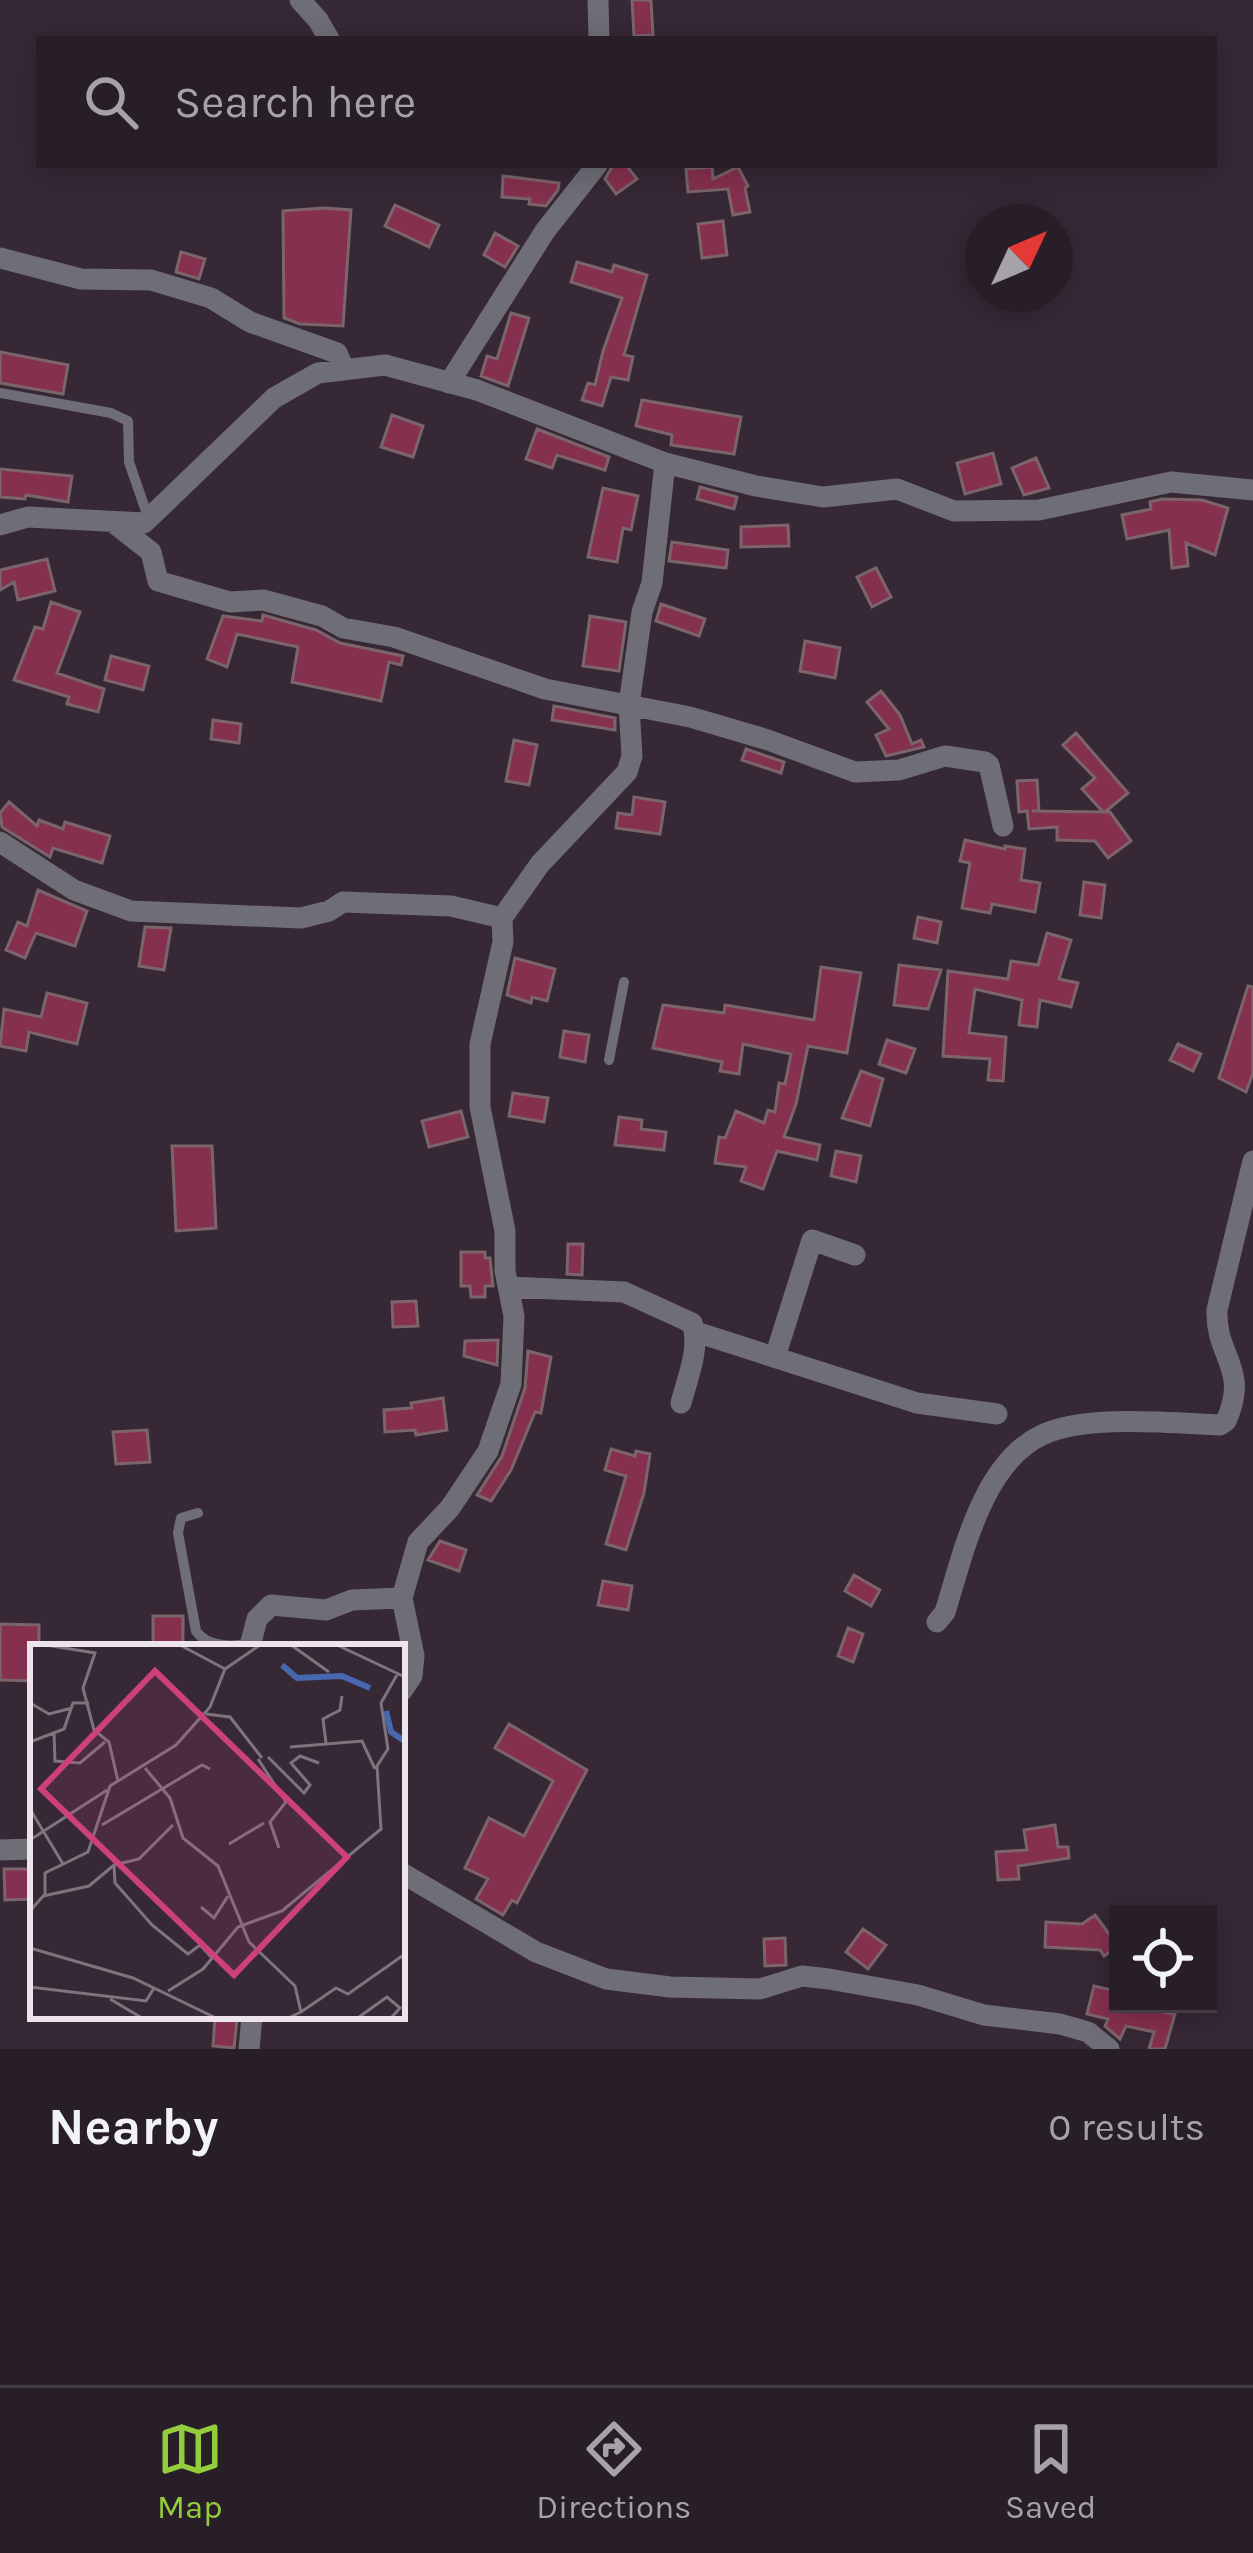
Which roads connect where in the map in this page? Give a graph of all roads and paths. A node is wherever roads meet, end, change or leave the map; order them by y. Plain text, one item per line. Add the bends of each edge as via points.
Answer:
1 (299, 0) edge
2 (598, 0) edge
3 (327, 36) edge
4 (599, 36) edge
5 (596, 168) edge
6 (0, 258) edge
7 (344, 369) junction
8 (448, 382) junction
9 (0, 393) edge
10 (665, 463) junction
11 (1253, 490) edge
12 (148, 519) junction
13 (113, 523) junction
14 (0, 525) edge
15 (629, 705) junction
16 (1003, 826) dead end
17 (0, 842) edge
18 (502, 918) junction
19 (624, 982) dead end
20 (609, 1060) dead end
21 (1253, 1161) edge
22 (855, 1256) dead end
23 (509, 1287) junction
24 (695, 1331) junction
25 (775, 1357) junction
26 (681, 1403) dead end
27 (997, 1414) dead end
28 (198, 1513) dead end
29 (402, 1598) junction
30 (938, 1622) dead end
31 (251, 1642) joint
32 (405, 1686) edge
33 (30, 1849) edge
34 (0, 1850) edge
35 (405, 1875) edge
36 (252, 2019) edge
37 (249, 2049) edge
38 (1109, 2049) edge

1 - 3 street
2 - 4 street
5 - 8 street
6 - 7 street via 81,279 151,280 211,298 250,322 337,353
7 - 8 street via 385,365
7 - 12 street via 318,373 274,398
8 - 10 street
9 - 12 lane via 128,421 130,462
10 - 11 street via 823,497 897,490 954,511 1039,510 1171,482
10 - 15 street
12 - 13 street
13 - 14 street via 28,517
13 - 15 street via 152,552 158,581 230,602 263,600 545,689
15 - 16 street via 855,772 945,756 985,762
15 - 18 street via 627,772 552,850
17 - 18 street via 74,890 131,910 301,918 344,902 451,906
18 - 23 street via 480,1044 480,1107
19 - 20 lane
21 - 30 street via 1217,1310 1216,1329 1236,1378 1226,1421 1126,1421 1032,1440 989,1490
22 - 25 street via 812,1240
23 - 24 street via 624,1292
23 - 29 street via 512,1384 488,1451 418,1542
24 - 25 street
24 - 26 street
25 - 27 street via 917,1403
28 - 31 lane via 181,1518 178,1533 196,1631 217,1644
29 - 31 street via 326,1610 271,1605 256,1619
29 - 32 street via 414,1656
33 - 34 street
35 - 38 street via 536,1952 606,1979 760,1989 802,1976 829,1978 984,2015 1060,2024
36 - 37 street

